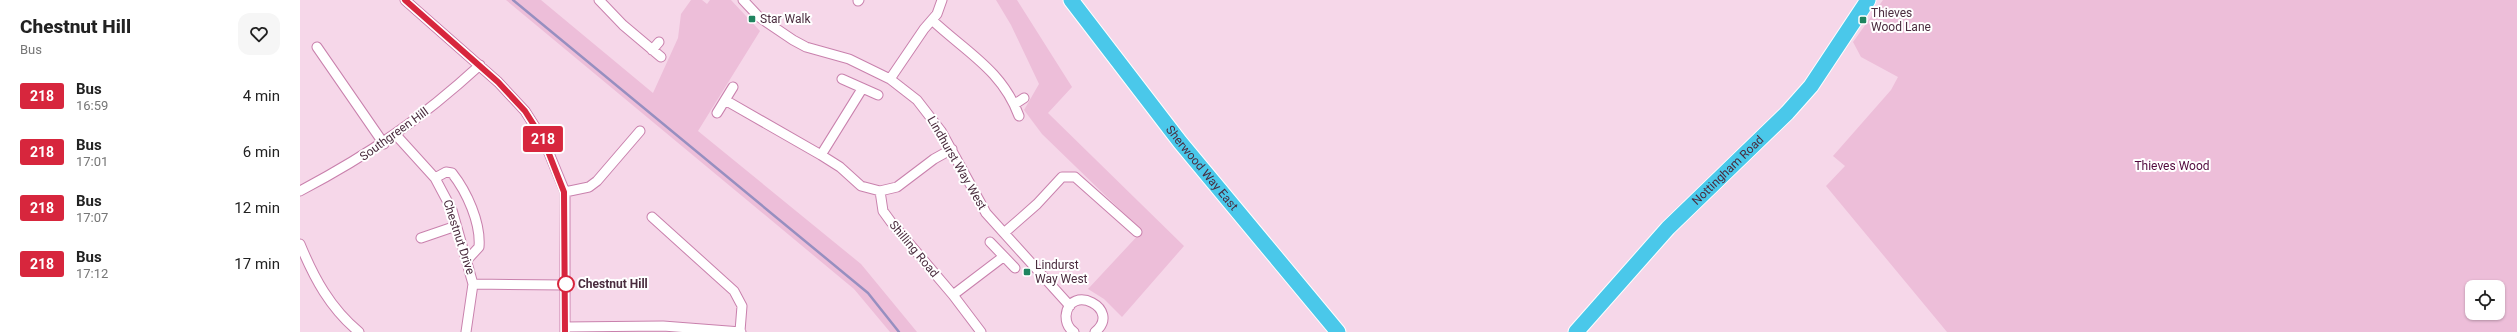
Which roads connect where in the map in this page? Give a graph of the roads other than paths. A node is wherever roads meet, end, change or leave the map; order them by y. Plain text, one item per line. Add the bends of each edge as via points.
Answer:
1 (405, 0) edge
2 (599, 0) edge
3 (744, 0) edge
4 (942, 0) edge
5 (1070, 0) edge
6 (1868, 0) edge
7 (932, 20) junction
8 (659, 42) dead end
9 (317, 47) dead end
10 (652, 50) junction
11 (660, 57) dead end
12 (480, 66) junction
13 (842, 79) dead end
14 (890, 79) junction
15 (733, 86) dead end
16 (862, 89) junction
17 (878, 95) dead end
18 (1024, 98) dead end
19 (725, 100) junction
20 (1014, 104) junction
21 (717, 113) dead end
22 (1019, 116) dead end
23 (640, 131) dead end
24 (396, 135) junction
25 (384, 144) junction
26 (952, 150) junction
27 (821, 155) junction
28 (435, 178) junction
29 (300, 191) edge
30 (880, 191) junction
31 (564, 192) junction
32 (652, 217) dead end
33 (456, 226) junction
34 (1138, 232) dead end
35 (1004, 234) junction
36 (421, 238) dead end
37 (990, 242) dead end
38 (300, 244) edge
39 (1004, 257) junction
40 (467, 260) junction
41 (1015, 268) dead end
42 (473, 284) junction
43 (566, 285) junction
44 (953, 295) junction
45 (1070, 306) junction
46 (663, 329) edge
47 (565, 330) edge
48 (359, 332) edge
49 (466, 332) edge
50 (740, 332) edge
51 (981, 332) edge
52 (1074, 332) edge
53 (1095, 332) edge
54 (1338, 332) edge
55 (1576, 332) edge

1 - 12 street
2 - 10 street
3 - 14 street, Lindhurst Way West via 759,16 793,40 806,47 849,59
4 - 7 street
5 - 54 highway, Sherwood Way East via 1180,142
6 - 55 highway, Nottingham Road via 1811,86 1787,113 1668,228
7 - 14 street
7 - 20 street via 981,60
8 - 10 street
9 - 25 street
10 - 11 street
12 - 24 street, Southgreen Hill
12 - 31 street via 521,106 535,125
13 - 16 street
14 - 26 street, Lindhurst Way West via 917,100 930,115
15 - 19 street
16 - 17 street
16 - 27 street
18 - 20 street
19 - 21 street
19 - 27 street
20 - 22 street
23 - 31 street via 589,188
24 - 25 street, Southgreen Hill
24 - 28 street, Chestnut Drive
25 - 29 street, Southgreen Hill
26 - 30 street via 921,168 897,187
26 - 35 street, Lindhurst Way West via 978,202
27 - 30 street via 861,186
28 - 33 street, Chestnut Drive via 444,191
28 - 40 street via 446,172 452,173 472,210 479,240 478,247
30 - 44 street, Shilling Road via 883,211
31 - 43 street
32 - 50 street via 657,227 738,296 742,306
33 - 36 street
33 - 40 street, Chestnut Drive
34 - 35 street via 1075,177 1062,177
35 - 45 street, Lindhurst Way West
37 - 39 street
38 - 48 street via 317,283 337,310
39 - 41 street
39 - 44 street
40 - 42 street, Chestnut Drive
42 - 43 street
42 - 49 street, Chestnut Drive
43 - 47 street
44 - 51 street, Shilling Road
45 - 52 street via 1066,318 1068,326
45 - 53 street via 1084,299 1097,304 1102,317
46 - 47 street
46 - 50 street

